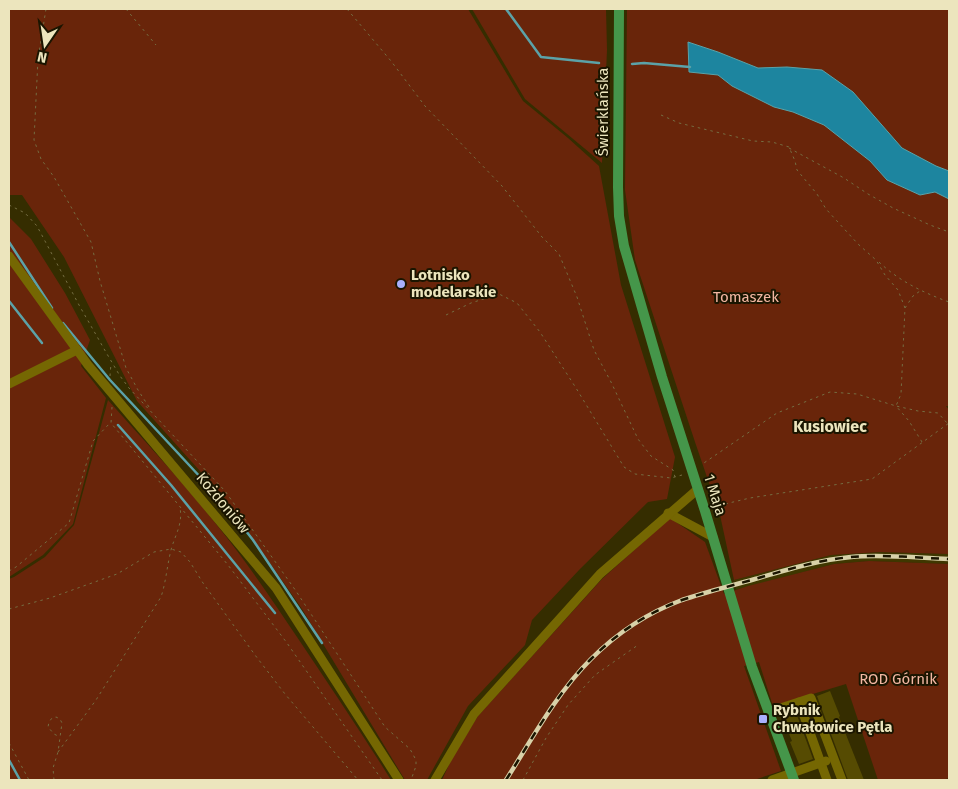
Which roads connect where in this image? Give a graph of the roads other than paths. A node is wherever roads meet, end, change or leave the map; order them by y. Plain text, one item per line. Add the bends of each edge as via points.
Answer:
1 (619, 9) edge
2 (619, 216) joint
3 (9, 256) edge
4 (77, 350) junction
5 (9, 384) edge
6 (698, 489) junction
7 (668, 513) junction
8 (712, 537) junction
9 (799, 702) junction
10 (768, 712) junction
11 (834, 758) junction
12 (821, 763) junction
13 (793, 777) edge
14 (399, 780) edge
15 (435, 780) edge
16 (772, 780) edge
17 (828, 780) edge
18 (842, 780) edge

1 - 2 main road, Świerklańska
2 - 6 main road, 1 Maja via 624,246
3 - 4 street, Kożdoniów
4 - 5 street
4 - 14 street, Kożdoniów via 276,588
6 - 7 street
6 - 8 main road, 1 Maja
7 - 8 street
7 - 15 street via 600,574 474,714
8 - 10 main road, 1 Maja
9 - 10 street
9 - 11 street via 811,698
9 - 12 street
10 - 13 main road, 1 Maja
11 - 12 street
11 - 18 street
12 - 13 street
12 - 17 street
13 - 16 street

